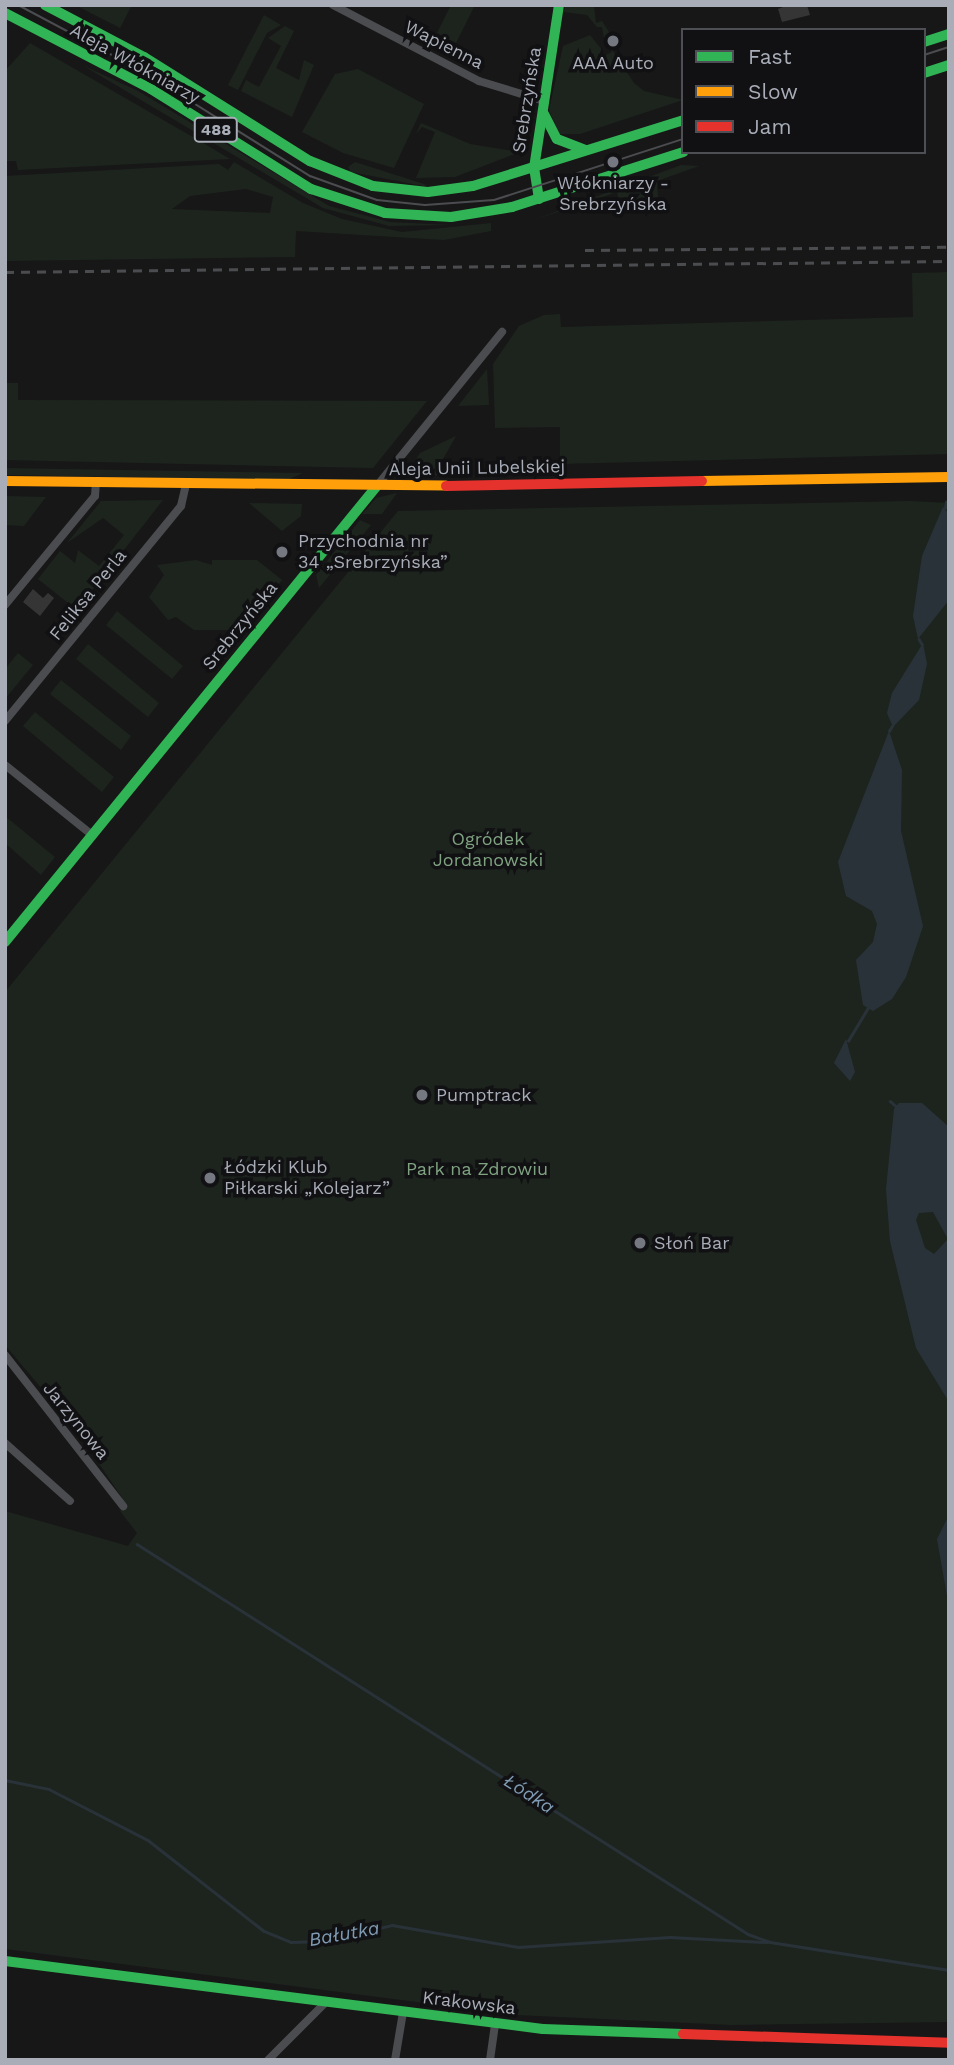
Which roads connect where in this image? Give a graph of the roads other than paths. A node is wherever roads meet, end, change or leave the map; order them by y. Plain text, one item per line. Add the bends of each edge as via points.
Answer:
1 (46, 5) edge
2 (333, 5) edge
3 (559, 5) edge
4 (5, 13) edge
5 (949, 34) edge
6 (926, 41) edge
7 (949, 65) edge
8 (926, 72) edge
9 (544, 106) junction
10 (681, 121) edge
11 (586, 150) junction
12 (681, 153) edge
13 (534, 168) junction
14 (539, 199) junction
15 (502, 332) dead end
16 (949, 477) edge
17 (5, 481) edge
18 (96, 482) junction
19 (186, 484) junction
20 (376, 487) junction
21 (5, 605) edge
22 (5, 721) edge
23 (5, 765) edge
24 (92, 835) junction
25 (8, 934) edge
26 (5, 1355) edge
27 (5, 1443) edge
28 (70, 1501) dead end
29 (122, 1506) dead end
30 (5, 1961) edge
31 (326, 2002) junction
32 (403, 2012) junction
33 (495, 2024) junction
34 (949, 2037) edge
35 (932, 2040) junction
36 (949, 2043) edge
37 (268, 2060) edge
38 (395, 2060) edge
39 (489, 2060) edge

1 - 13 main road, Aleja Włókniarzy / 488 via 144,57 317,165 359,183 439,191
2 - 9 street, Wapienna via 479,81
3 - 9 main road, Srebrzyńska
4 - 14 main road, Aleja Włókniarzy / 488 via 151,89 297,182 345,203 437,217
5 - 6 main road
7 - 8 main road
9 - 11 main road via 557,139
9 - 13 main road, Srebrzyńska
10 - 11 main road, Aleja Włókniarzy / 488
11 - 13 main road, Aleja Włókniarzy / 488
12 - 14 main road, Aleja Włókniarzy / 488
13 - 14 main road, Srebrzyńska
15 - 20 street, Srebrzyńska
16 - 20 main road, Aleja Unii Lubelskiej
17 - 18 main road, Aleja Unii Lubelskiej
18 - 19 main road, Aleja Unii Lubelskiej
18 - 21 street via 94,496
19 - 20 main road, Aleja Unii Lubelskiej
19 - 22 street, Feliksa Perla via 181,506
20 - 24 main road, Srebrzyńska
23 - 24 street
24 - 25 main road, Srebrzyńska
26 - 29 street, Jarzynowa
27 - 28 street
30 - 31 main road, Krakowska
31 - 32 main road, Krakowska
31 - 37 street
32 - 33 main road, Krakowska
32 - 38 street
33 - 35 main road, Krakowska
33 - 39 street
34 - 35 main road, Krakowska
35 - 36 main road, Krakowska

